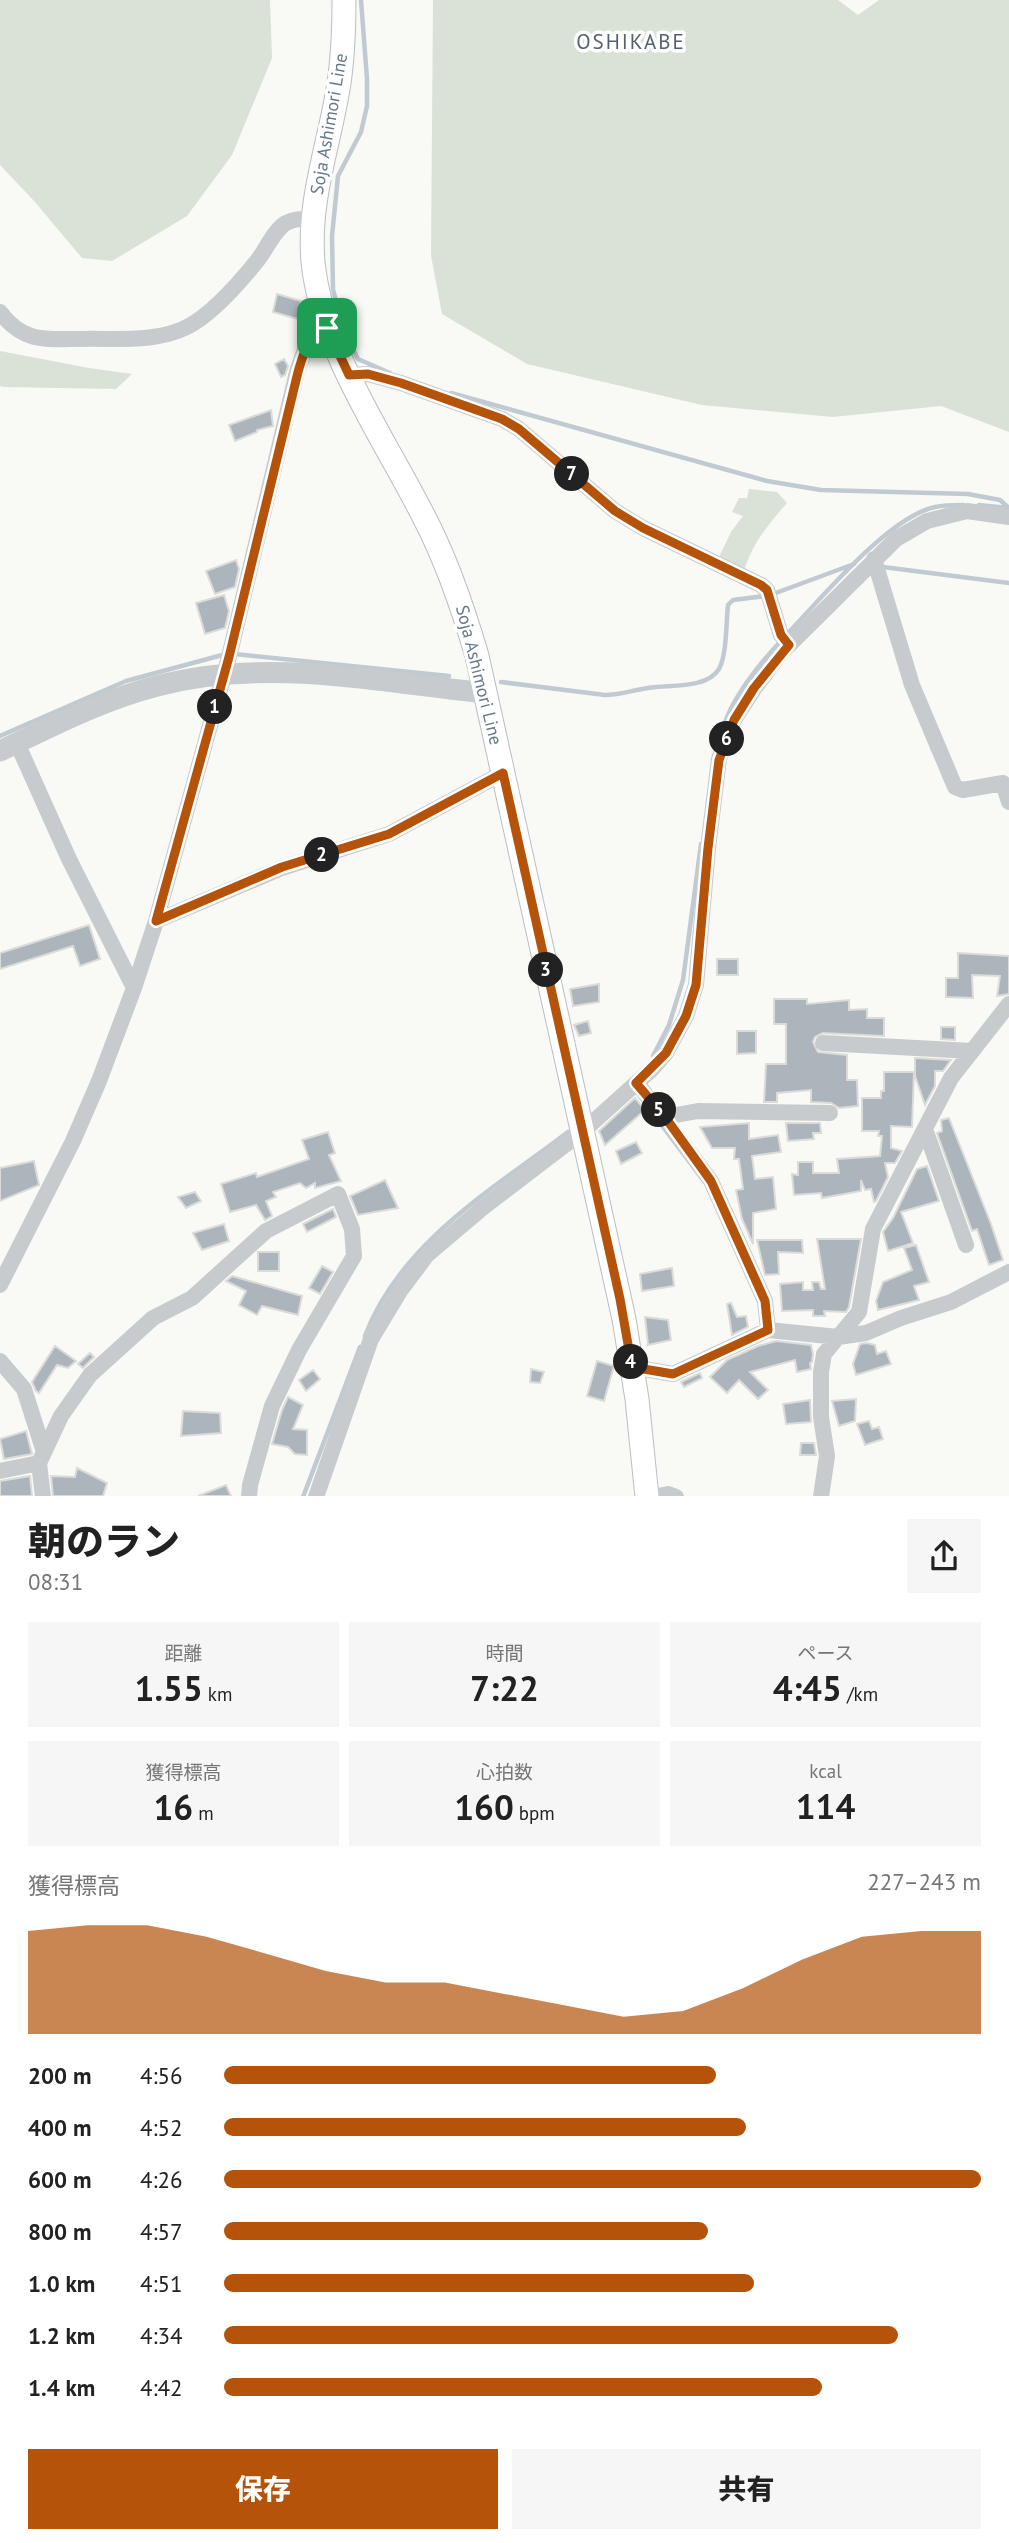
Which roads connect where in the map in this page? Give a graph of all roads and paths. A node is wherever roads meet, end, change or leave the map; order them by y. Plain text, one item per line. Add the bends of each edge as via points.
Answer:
1 (344, 0) edge
2 (313, 219) junction
3 (0, 312) edge
4 (327, 328) junction
5 (349, 375) junction
6 (1009, 517) edge
7 (874, 559) junction
8 (785, 641) junction
9 (228, 660) junction
10 (486, 693) junction
11 (9, 747) edge
12 (503, 773) junction
13 (1009, 802) edge
14 (156, 921) junction
15 (134, 989) junction
16 (1009, 1004) edge
17 (823, 1042) dead end
18 (972, 1051) junction
19 (636, 1083) junction
20 (830, 1114) dead end
21 (665, 1117) junction
22 (925, 1129) junction
23 (582, 1132) junction
24 (966, 1245) dead end
25 (1009, 1272) edge
26 (0, 1285) edge
27 (768, 1330) junction
28 (838, 1337) junction
29 (0, 1361) edge
30 (632, 1367) junction
31 (41, 1457) junction
32 (0, 1471) edge
33 (43, 1496) edge
34 (250, 1496) edge
35 (316, 1496) edge
36 (647, 1496) edge
37 (653, 1496) edge
38 (676, 1496) edge
39 (821, 1496) edge

1 - 2 main road, Soja Ashimori Line via 343,56
2 - 3 street via 284,224 213,308 189,327 171,334 49,339 22,334
2 - 4 main road, Soja Ashimori Line via 318,297
4 - 5 main road, Soja Ashimori Line
4 - 9 street via 311,337 305,347
5 - 8 street via 368,374 401,383 519,429 615,511 769,594
5 - 10 main road, Soja Ashimori Line via 446,565
6 - 7 street via 967,511 927,521
7 - 8 street
7 - 13 street via 912,685 955,788 1003,783
8 - 19 street via 734,720 719,760 696,985 686,1016 666,1053
9 - 10 street via 293,673
9 - 11 street via 195,677 130,693
9 - 14 street
10 - 12 main road, Soja Ashimori Line
11 - 15 street
12 - 14 street via 389,834 282,867
12 - 23 main road, Soja Ashimori Line
14 - 15 street
15 - 26 street via 73,1141
16 - 18 street
17 - 18 street
18 - 22 street via 951,1078
19 - 21 street
19 - 23 street
20 - 21 street via 698,1111
21 - 27 street via 711,1181 765,1301
22 - 24 street
22 - 28 street via 873,1229 859,1312
23 - 30 main road, Soja Ashimori Line
23 - 35 street via 427,1255 370,1339
25 - 28 street via 951,1302 866,1333
27 - 28 street
27 - 30 street via 673,1374
28 - 39 street via 824,1354 821,1372 827,1456
29 - 31 street via 24,1389
30 - 36 main road, Soja Ashimori Line
31 - 32 street
31 - 33 street
31 - 34 street via 61,1416 90,1374 153,1318 192,1298 266,1231 338,1194 352,1229 354,1256 272,1406
37 - 38 street

